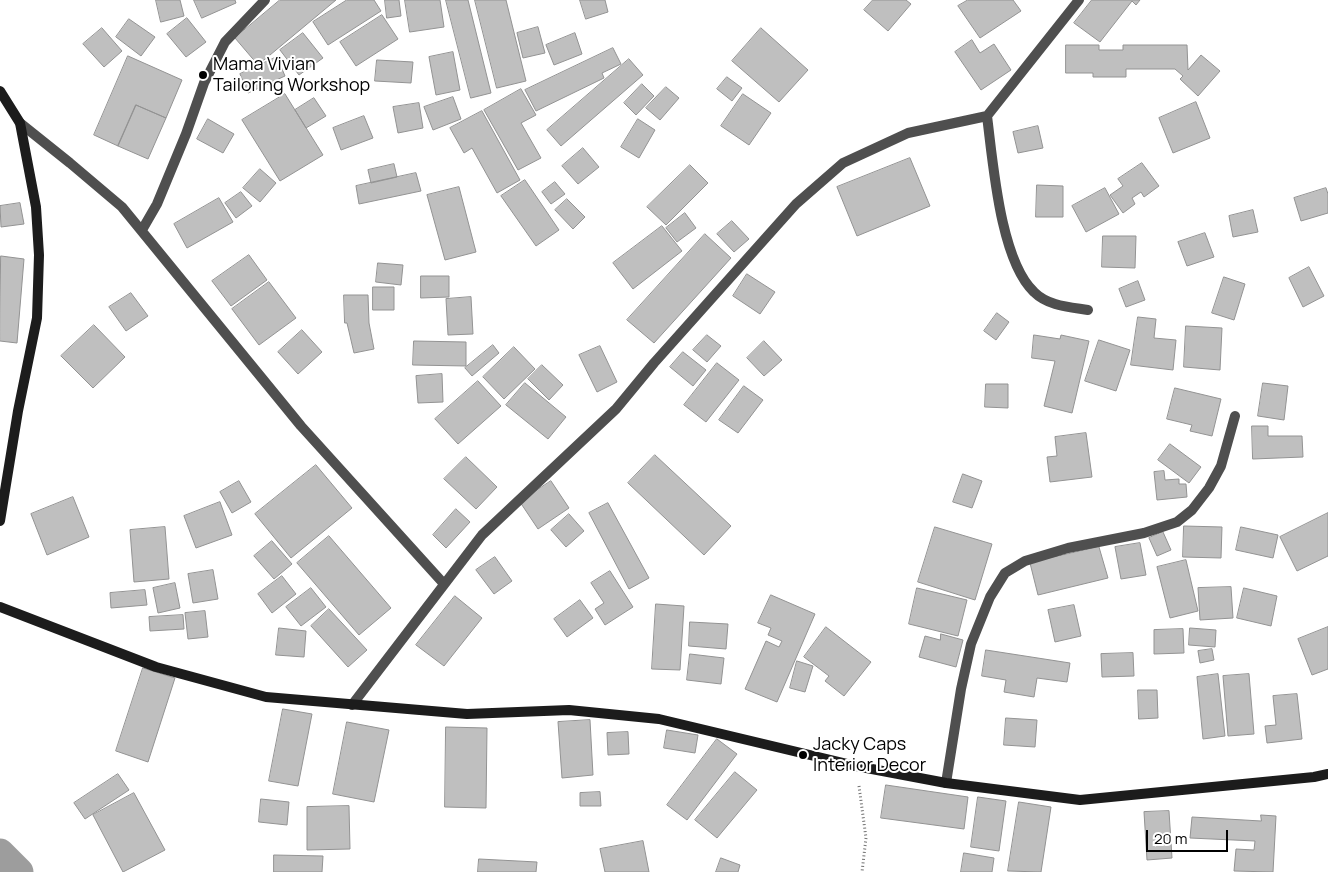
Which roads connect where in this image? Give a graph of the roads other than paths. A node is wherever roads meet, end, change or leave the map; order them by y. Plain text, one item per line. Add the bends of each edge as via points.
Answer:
1 (265, 0) edge
2 (1079, 0) edge
3 (0, 91) edge
4 (987, 116) junction
5 (20, 123) junction
6 (142, 230) junction
7 (1088, 310) dead end
8 (1235, 416) dead end
9 (0, 521) edge
10 (444, 584) junction
11 (0, 607) edge
12 (352, 705) junction
13 (1328, 774) edge
14 (946, 783) junction

1 - 6 street via 225,42 204,83 157,204
2 - 4 street
3 - 5 street
4 - 7 street via 998,198 1008,243 1023,279 1034,293 1051,304
4 - 10 street via 908,133 843,162 796,204 616,409 482,535
5 - 6 street via 122,207
5 - 9 street via 36,207 40,255 37,318
6 - 10 street via 301,426
8 - 14 street via 1221,466 1192,510 1177,522 1025,561 1005,574 990,597 971,644
10 - 12 street
11 - 12 street via 156,667 266,697
12 - 14 street via 467,714 569,710 659,719 856,766
13 - 14 street via 1080,800

